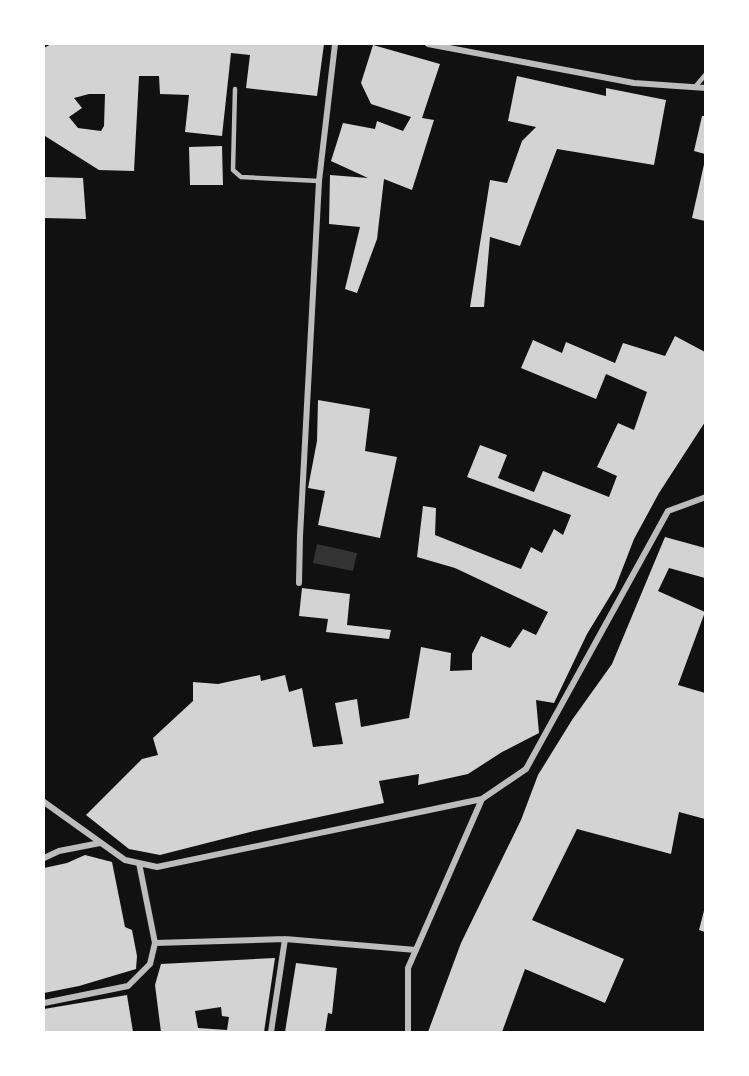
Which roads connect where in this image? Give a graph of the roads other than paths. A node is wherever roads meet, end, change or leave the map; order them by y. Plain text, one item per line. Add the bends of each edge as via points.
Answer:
1 (334, 44) edge
2 (428, 44) edge
3 (705, 74) edge
4 (694, 87) junction
5 (705, 88) edge
6 (235, 89) dead end
7 (319, 181) junction
8 (705, 497) edge
9 (299, 583) dead end
10 (482, 799) junction
11 (44, 802) edge
12 (100, 843) junction
13 (44, 858) edge
14 (139, 863) junction
15 (285, 939) junction
16 (155, 943) junction
17 (416, 950) junction
18 (44, 1003) edge
19 (271, 1032) edge
20 (408, 1032) edge

1 - 7 street
2 - 4 street via 634,83
3 - 4 lane
4 - 5 street
6 - 7 lane via 233,170 241,177
7 - 9 street
8 - 10 street via 668,511 526,769
10 - 14 street via 158,867
10 - 17 street
11 - 12 street
12 - 13 street
12 - 14 street via 125,860
14 - 16 street
15 - 16 street
15 - 17 street
15 - 19 street
16 - 18 street via 150,964 128,986
17 - 20 street via 408,968

